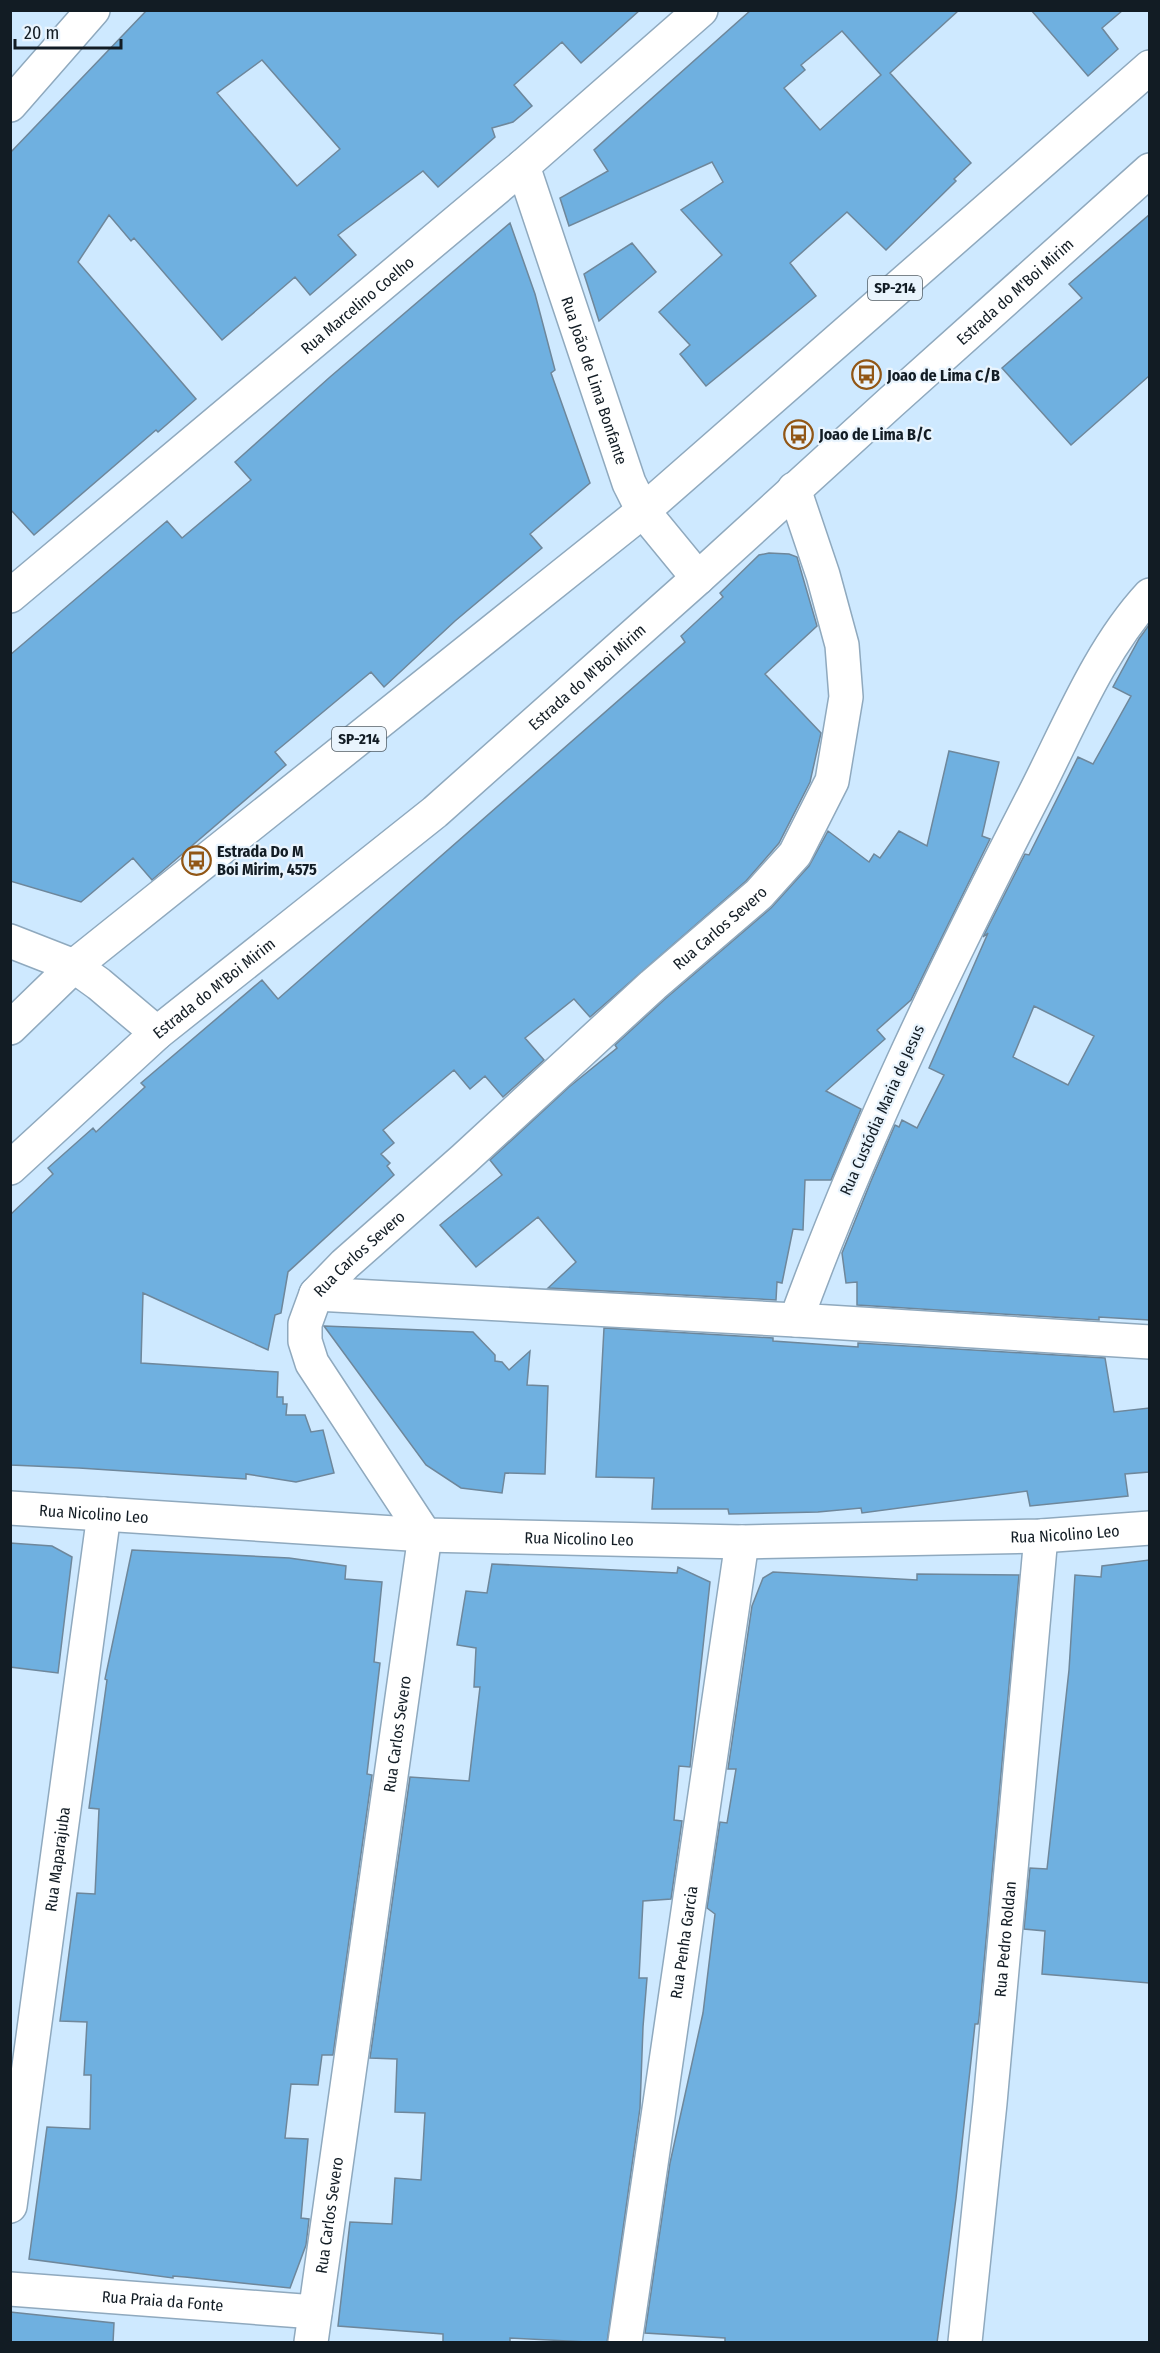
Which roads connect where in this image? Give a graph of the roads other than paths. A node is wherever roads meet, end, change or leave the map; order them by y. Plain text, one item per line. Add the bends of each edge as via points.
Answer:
1 (93, 10) edge
2 (701, 10) edge
3 (1149, 67) edge
4 (10, 105) edge
5 (523, 166) junction
6 (1149, 170) edge
7 (794, 489) junction
8 (643, 511) junction
9 (698, 578) junction
10 (1149, 595) edge
11 (10, 596) edge
12 (10, 941) edge
13 (74, 966) junction
14 (10, 1028) edge
15 (157, 1033) junction
16 (10, 1168) edge
17 (316, 1294) junction
18 (796, 1320) junction
19 (1149, 1342) edge
20 (10, 1508) edge
21 (104, 1514) junction
22 (1149, 1528) edge
23 (425, 1535) junction
24 (1041, 1536) junction
25 (742, 1542) junction
26 (10, 2206) edge
27 (10, 2289) edge
28 (313, 2327) edge
29 (625, 2343) edge
30 (964, 2343) edge

1 - 4 street
2 - 5 street, Rua Marcelino Coelho
3 - 8 street, SP-214
5 - 8 street, Rua João de Lima Bonfante via 629,483
5 - 11 street, Rua Marcelino Coelho
6 - 7 street, Estrada do M'Boi Mirim
7 - 9 street, Estrada do M'Boi Mirim
7 - 17 street, Rua Carlos Severo via 842,645 846,697 832,781 795,854 759,894 653,985
8 - 9 street, Rua João de Lima Bonfante
8 - 13 street, SP-214
9 - 15 street, Estrada do M'Boi Mirim via 435,812
10 - 18 street, Rua Custódia Maria de Jesus via 1106,655 935,992 825,1238
12 - 13 street
13 - 14 street, SP-214
13 - 15 street
15 - 16 street, Estrada do M'Boi Mirim
17 - 18 street
17 - 23 street, Rua Carlos Severo via 305,1324 305,1341 312,1363
18 - 19 street
20 - 21 street, Rua Nicolino Leo
21 - 23 street, Rua Nicolino Leo
21 - 26 street, Rua Maparajuba
22 - 24 street, Rua Nicolino Leo
23 - 25 street, Rua Nicolino Leo
23 - 28 street, Rua Carlos Severo
24 - 25 street, Rua Nicolino Leo
24 - 30 street, Rua Pedro Roldan via 990,2103
25 - 29 street, Rua Penha Garcia
27 - 28 street, Rua Praia da Fonte

